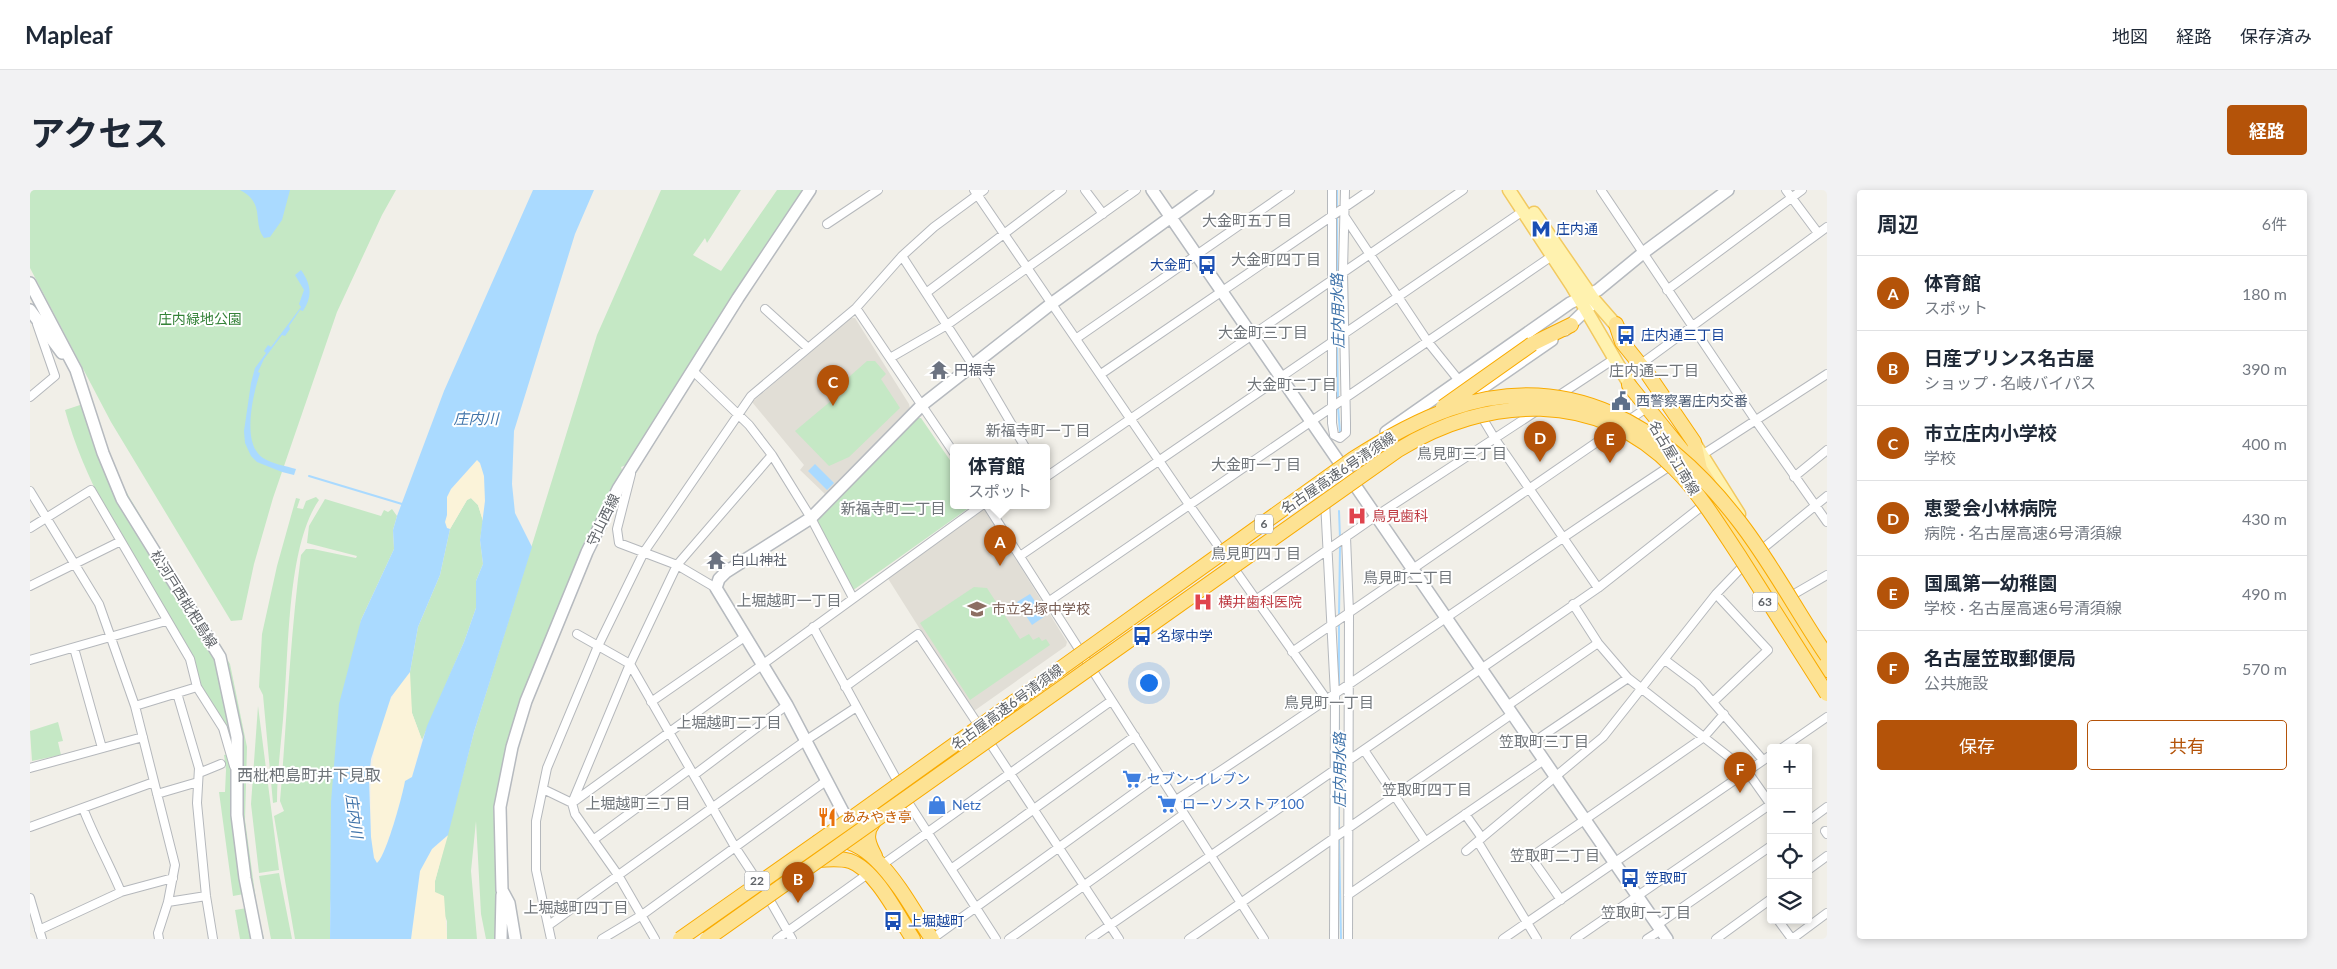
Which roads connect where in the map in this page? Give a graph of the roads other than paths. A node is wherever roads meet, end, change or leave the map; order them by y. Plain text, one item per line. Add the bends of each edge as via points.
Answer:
1 (810, 190) edge
2 (984, 190) edge
3 (1062, 190) edge
4 (1085, 190) edge
5 (1136, 190) edge
6 (1152, 190) edge
7 (1208, 190) edge
8 (1290, 190) edge
9 (1326, 190) edge
10 (1345, 190) edge
11 (1370, 190) edge
12 (1463, 190) edge
13 (1509, 190) edge
14 (1519, 190) edge
15 (1600, 190) edge
16 (1728, 190) edge
17 (1786, 190) edge
18 (1802, 190) edge
19 (876, 191) edge
20 (976, 193) edge
21 (1332, 194) edge
22 (1792, 198) junction
23 (1344, 211) junction
24 (1523, 212) junction
25 (1103, 214) junction
26 (1333, 216) junction
27 (1170, 217) junction
28 (827, 224) dead end
29 (1827, 227) edge
30 (1818, 233) junction
31 (1005, 235) junction
32 (1643, 253) junction
33 (1368, 254) junction
34 (1196, 255) junction
35 (902, 256) junction
36 (1552, 256) junction
37 (1027, 268) junction
38 (1343, 271) junction
39 (1331, 280) junction
40 (30, 283) edge
41 (1667, 290) junction
42 (926, 293) junction
43 (1222, 293) junction
44 (1397, 298) junction
45 (1590, 299) junction
46 (1051, 304) junction
47 (856, 308) junction
48 (765, 309) dead end
49 (31, 312) edge
50 (1616, 324) junction
51 (947, 325) junction
52 (1570, 325) junction
53 (1692, 327) junction
54 (1344, 335) junction
55 (1252, 336) junction
56 (1077, 338) junction
57 (1603, 340) junction
58 (1428, 342) junction
59 (1333, 344) junction
60 (808, 348) junction
61 (68, 355) junction
62 (890, 358) junction
63 (1614, 359) junction
64 (973, 364) junction
65 (1641, 364) junction
66 (692, 370) junction
67 (1101, 374) junction
68 (1827, 374) edge
69 (1281, 379) junction
70 (1459, 381) junction
71 (1629, 385) junction
72 (30, 397) edge
73 (1470, 397) junction
74 (1345, 400) junction
75 (922, 405) junction
76 (1332, 408) junction
77 (1645, 409) junction
78 (739, 414) junction
79 (1131, 418) junction
80 (1756, 421) junction
81 (1311, 422) junction
82 (1495, 439) junction
83 (1023, 444) edge
84 (950, 447) edge
85 (1827, 450) edge
86 (772, 455) junction
87 (1702, 455) junction
88 (1678, 460) junction
89 (634, 462) junction
90 (1160, 462) junction
91 (1340, 464) junction
92 (1050, 475) edge
93 (1794, 477) junction
94 (1352, 481) junction
95 (1530, 489) junction
96 (30, 491) edge
97 (1827, 496) edge
98 (1326, 500) junction
99 (1815, 505) junction
100 (1190, 506) junction
101 (1702, 506) junction
102 (976, 509) edge
103 (990, 509) edge
104 (1000, 509) edge
105 (993, 513) junction
106 (1726, 515) junction
107 (1376, 516) junction
108 (47, 517) junction
109 (810, 518) junction
110 (1259, 521) joint
111 (1827, 522) edge
112 (30, 528) edge
113 (1346, 537) junction
114 (1562, 537) junction
115 (119, 542) junction
116 (1223, 550) junction
117 (1329, 550) junction
118 (1761, 550) junction
119 (644, 552) junction
120 (1020, 556) junction
121 (75, 564) junction
122 (677, 565) junction
123 (1234, 565) junction
124 (1742, 567) junction
125 (1412, 569) junction
126 (1827, 575) edge
127 (30, 586) edge
128 (716, 588) junction
129 (1598, 588) junction
130 (1716, 594) junction
131 (1789, 597) junction
132 (853, 598) junction
133 (1257, 599) junction
134 (1048, 602) junction
135 (1573, 604) junction
136 (1349, 613) junction
137 (1446, 618) junction
138 (166, 622) junction
139 (1330, 625) junction
140 (813, 627) junction
141 (577, 634) dead end
142 (1813, 635) junction
143 (746, 636) junction
144 (111, 638) junction
145 (1598, 643) junction
146 (598, 646) junction
147 (74, 648) junction
148 (1079, 650) junction
149 (1292, 652) junction
150 (1827, 657) edge
151 (30, 660) edge
152 (1664, 660) junction
153 (763, 663) junction
154 (630, 664) junction
155 (1481, 668) junction
156 (1827, 670) edge
157 (1086, 671) junction
158 (1628, 678) junction
159 (1827, 680) edge
160 (1350, 685) junction
161 (197, 687) junction
162 (844, 687) junction
163 (1643, 688) junction
164 (177, 693) junction
165 (1827, 694) edge
166 (1335, 695) junction
167 (1827, 699) edge
168 (1327, 700) junction
169 (1111, 701) junction
170 (651, 702) junction
171 (1713, 702) junction
172 (787, 705) junction
173 (135, 706) junction
174 (856, 708) junction
175 (1509, 710) junction
176 (1724, 714) junction
177 (1827, 717) edge
178 (979, 726) junction
179 (669, 733) junction
180 (1135, 736) junction
181 (1704, 737) junction
182 (143, 738) junction
183 (805, 740) junction
184 (988, 740) junction
185 (1532, 743) junction
186 (1788, 744) edge
187 (102, 748) junction
188 (1364, 750) junction
189 (1767, 757) edge
190 (1544, 760) junction
191 (1762, 760) junction
192 (1348, 761) junction
193 (221, 764) dead end
194 (31, 766) edge
195 (1335, 769) junction
196 (1747, 771) junction
197 (237, 772) junction
198 (692, 772) junction
199 (1011, 772) junction
200 (199, 773) junction
201 (1159, 775) junction
202 (1556, 777) junction
203 (826, 781) junction
204 (154, 782) junction
205 (198, 782) junction
206 (899, 784) junction
207 (543, 789) junction
208 (158, 794) junction
209 (1394, 796) junction
210 (906, 799) junction
211 (1176, 800) junction
212 (1767, 800) edge
213 (572, 804) junction
214 (1767, 806) edge
215 (1827, 807) edge
216 (83, 808) junction
217 (713, 809) junction
218 (1035, 810) junction
219 (1184, 814) junction
220 (1465, 814) junction
221 (1812, 818) edge
222 (1585, 820) junction
223 (873, 823) joint
224 (30, 827) edge
225 (1348, 828) junction
226 (927, 831) junction
227 (855, 833) junction
228 (1334, 838) junction
229 (593, 840) junction
230 (1480, 840) junction
231 (1425, 841) junction
232 (735, 846) junction
233 (1060, 848) junction
234 (1767, 849) edge
235 (804, 850) junction
236 (1466, 851) dead end
237 (1210, 854) junction
238 (1827, 856) edge
239 (818, 860) junction
240 (879, 862) junction
241 (1615, 863) junction
242 (1812, 867) edge
243 (951, 869) junction
244 (869, 873) junction
245 (618, 875) junction
246 (173, 878) junction
247 (758, 880) junction
248 (1084, 886) junction
249 (502, 890) junction
250 (121, 892) junction
251 (1348, 895) junction
252 (206, 896) junction
253 (768, 896) junction
254 (1638, 896) junction
255 (30, 898) edge
256 (1561, 900) junction
257 (168, 902) junction
258 (1241, 902) junction
259 (1767, 902) edge
260 (976, 907) junction
261 (895, 911) junction
262 (1827, 912) edge
263 (642, 915) junction
264 (1527, 923) junction
265 (1781, 924) edge
266 (1811, 924) edge
267 (1812, 924) edge
268 (549, 925) junction
269 (1110, 925) junction
270 (39, 930) junction
271 (788, 931) junction
272 (1662, 931) edge
273 (42, 939) edge
274 (159, 939) edge
275 (212, 939) edge
276 (257, 939) edge
277 (501, 939) edge
278 (515, 939) edge
279 (551, 939) edge
280 (602, 939) edge
281 (655, 939) edge
282 (675, 939) edge
283 (680, 939) edge
284 (708, 939) edge
285 (777, 939) edge
286 (792, 939) edge
287 (913, 939) edge
288 (932, 939) edge
289 (996, 939) edge
290 (1009, 939) edge
291 (1090, 939) edge
292 (1119, 939) edge
293 (1189, 939) edge
294 (1264, 939) edge
295 (1334, 939) edge
296 (1348, 939) edge
297 (1503, 939) edge
298 (1537, 939) edge
299 (1575, 939) edge
300 (1647, 939) edge
301 (1716, 939) edge

1 - 66 street, 守山西線
2 - 20 street
3 - 31 street
4 - 25 street
5 - 25 street
6 - 27 street
7 - 27 street
8 - 34 street
9 - 21 street
10 - 23 street
11 - 23 street
12 - 33 street
13 - 24 main road, 名古屋江南線 / 63
14 - 45 main road, 名古屋江南線 / 63
15 - 32 street
16 - 32 street
17 - 22 street
18 - 22 street
19 - 28 street
20 - 31 street
20 - 35 street
21 - 26 street
22 - 30 street
22 - 41 street
23 - 26 street
23 - 33 street
23 - 38 street
24 - 36 main road, 名古屋江南線 / 63
24 - 44 street
25 - 37 street
26 - 39 street
26 - 43 street
27 - 34 street
27 - 46 street
29 - 30 street
30 - 53 street
31 - 37 street
31 - 42 street
32 - 41 street
32 - 45 street
33 - 38 street
33 - 44 street
34 - 43 street
34 - 56 street
35 - 42 street
35 - 47 street
36 - 45 main road, 名古屋江南線 / 63
36 - 58 street
37 - 46 street
37 - 51 street
38 - 39 street
38 - 54 street
39 - 55 street
39 - 59 street
40 - 61 street, 松河戸西枇杷島線
41 - 53 street
42 - 51 street
43 - 55 street
43 - 67 street
44 - 54 street
44 - 58 street
45 - 50 main road, 名古屋江南線 / 63
45 - 52 street
45 - 57 main road, 名古屋江南線 / 63
45 - 70 street
46 - 56 street
46 - 64 street
47 - 60 street
47 - 62 street
48 - 60 street
49 - 61 street via 55,346
49 - 72 street via 55,376
50 - 65 main road, 名古屋江南線 / 63
50 - 106 highway via 1622,342 1694,442 1700,469
51 - 62 street
51 - 64 street
52 - 57 main road via 1584,324
52 - 73 street
52 - 157 highway, bridge via 1532,344 1233,555
53 - 65 street
53 - 80 street
54 - 59 street
54 - 74 street
55 - 69 street
55 - 79 street
56 - 67 street
57 - 63 main road, 名古屋江南線 / 63
58 - 70 street
58 - 74 street
59 - 69 street
59 - 76 street
60 - 78 street via 751,396
61 - 197 street, 松河戸西枇杷島線 via 84,389 103,454 122,500 220,657 237,737
62 - 75 street
63 - 71 main road, 名古屋江南線 / 63
63 - 82 street
64 - 75 street
64 - 83 street
65 - 87 main road, 名古屋江南線 / 63
66 - 78 street
66 - 89 street, 守山西線
67 - 79 street
68 - 80 street
69 - 81 street
69 - 90 street
70 - 73 street
70 - 91 street
71 - 77 main road, 名古屋江南線 / 63
71 - 106 highway via 1681,449
73 - 82 street
73 - 94 street
74 - 76 street
74 - 76 street via 1346,432 1340,438 1335,437 1333,430
75 - 84 street
75 - 109 street
76 - 81 street
77 - 88 main road, 名古屋江南線 / 63
77 - 95 street
78 - 86 street
78 - 119 street
79 - 90 street
79 - 92 street
80 - 87 street
80 - 93 street
81 - 91 street
81 - 100 street
82 - 95 street
82 - 107 street
85 - 93 street
86 - 109 street
86 - 122 street
87 - 118 main road, 名古屋江南線 / 63
88 - 101 main road, 名古屋江南線 / 63
88 - 114 street
89 - 119 street via 617,540
89 - 249 street, 守山西線 via 602,519 526,701 512,747 500,807
90 - 100 street
90 - 120 street
91 - 94 street
91 - 110 street
93 - 99 street
94 - 98 street
94 - 107 street
95 - 114 street
95 - 125 street
96 - 108 street
97 - 99 street
98 - 117 street
98 - 123 street
98 - 157 highway, 名古屋高速6号清須線 / 6, bridge
98 - 165 highway, 名古屋高速6号清須線 / 6, bridge via 1414,440 1476,415 1537,408 1584,416 1608,425 1655,451 1698,496
99 - 111 street
99 - 118 street
100 - 116 street
100 - 134 street
101 - 124 main road, 名古屋江南線 / 63
101 - 129 street
102 - 132 street
103 - 105 street
104 - 105 street
105 - 120 street
106 - 156 highway
106 - 159 highway
107 - 113 street
107 - 125 street
108 - 112 street
108 - 115 street via 91,490
108 - 121 street
109 - 128 street via 726,572
109 - 132 street
110 - 116 highway
113 - 117 street
113 - 136 street
114 - 129 street
114 - 137 street
115 - 121 street
115 - 138 street
116 - 123 street
116 - 148 street
116 - 235 highway, bridge via 1113,639 947,760 837,835
117 - 133 street
117 - 139 street
118 - 131 main road, 名古屋江南線 / 63
119 - 122 street
119 - 146 street
120 - 134 street
121 - 127 street
121 - 144 street via 99,604
122 - 128 street
122 - 154 street
123 - 133 street
123 - 157 street
124 - 130 street
124 - 167 main road, 名古屋江南線 / 63
125 - 136 street
125 - 137 street
126 - 131 street
128 - 143 street
129 - 135 street
130 - 152 street
130 - 171 street via 1768,650
131 - 142 main road, 名古屋江南線 / 63
132 - 140 street
133 - 149 street
134 - 148 street
135 - 145 street
135 - 155 street
136 - 139 street
136 - 160 street
137 - 155 street
137 - 160 street
138 - 144 street
138 - 161 street via 190,660
139 - 149 street
139 - 166 street
140 - 153 street
140 - 162 street
141 - 146 street
142 - 150 highway, 名古屋高速6号清須線 / 6, bridge
142 - 235 highway, 名古屋高速6号清須線 / 6, bridge via 1724,502 1685,459 1649,432 1608,411 1562,400 1512,396 1469,404 1451,408 1397,432 1353,459
143 - 153 street
143 - 170 street
144 - 147 street
144 - 173 street
145 - 158 street
145 - 175 street
146 - 154 street
146 - 207 street via 547,768
147 - 151 street
147 - 187 street
148 - 157 street
148 - 178 street
149 - 168 street
152 - 163 street
152 - 171 street via 1697,684
153 - 172 street
153 - 179 street
154 - 170 street
154 - 213 street
155 - 175 street
155 - 188 street
157 - 169 street
157 - 184 street
157 - 284 highway, 名古屋高速6号清須線 / 6, bridge
158 - 163 street
158 - 185 street
160 - 166 street
160 - 192 street
161 - 164 street
161 - 197 street via 223,728
162 - 174 street
162 - 178 street via 918,634
163 - 181 street
163 - 202 street via 1603,737
164 - 173 street
164 - 200 street
166 - 168 street
166 - 195 street
168 - 211 street
169 - 180 street
169 - 199 street
170 - 179 street
171 - 176 street
172 - 183 street
172 - 198 street
173 - 182 street
174 - 183 street
174 - 206 street
175 - 185 street
175 - 209 street
176 - 181 street
176 - 191 street
177 - 186 street
178 - 206 street
179 - 198 street
179 - 213 street
180 - 201 street
180 - 218 street
181 - 196 street
181 - 222 street
182 - 187 street
182 - 204 street
183 - 203 street
183 - 217 street
184 - 199 street
184 - 210 street
185 - 190 street
187 - 194 street
188 - 192 street
188 - 209 street
189 - 191 street
190 - 202 street
190 - 220 street
191 - 196 street
192 - 195 street
192 - 225 street
193 - 200 street
195 - 228 street
195 - 237 street
196 - 212 street
196 - 241 street
197 - 276 street, 松河戸西枇杷島線 via 237,815
198 - 217 street
198 - 229 street
199 - 218 street
199 - 226 street
200 - 205 street
201 - 211 street
201 - 233 street
202 - 222 street
202 - 230 street
203 - 227 street
203 - 232 street
204 - 208 street
204 - 216 street
205 - 208 street
205 - 252 street
206 - 227 street via 864,809
207 - 213 street
207 - 268 street via 536,821 536,870
208 - 246 street via 175,865
209 - 225 street
209 - 231 street
210 - 223 street
210 - 226 street
211 - 219 street
213 - 229 street
214 - 254 street
215 - 221 street
216 - 224 street
216 - 250 street
217 - 232 street
217 - 245 street
218 - 233 street
218 - 243 street
219 - 237 street
219 - 248 street
220 - 230 street
220 - 231 street
222 - 241 street
222 - 256 street via 1531,857
223 - 227 highway via 868,833
225 - 228 street
225 - 251 street
226 - 240 street
226 - 243 street
227 - 235 street
227 - 235 highway, 22
227 - 239 highway
227 - 240 highway
227 - 261 street
228 - 258 street
228 - 295 street
229 - 245 street
230 - 236 street
230 - 264 street
231 - 251 street
232 - 247 street
232 - 263 street
233 - 248 street
233 - 260 street
234 - 272 street
235 - 247 highway, 22
235 - 283 highway, 名古屋高速6号清須線 / 6, bridge
237 - 258 street
237 - 269 street
238 - 242 street
239 - 244 highway via 844,860
239 - 253 highway, 22
240 - 288 highway
241 - 254 street
241 - 256 street
243 - 260 street
244 - 261 highway
244 - 271 street
245 - 263 street
245 - 268 street
246 - 250 street
246 - 257 street
247 - 253 street
247 - 282 highway, 22
248 - 269 street
248 - 290 street
249 - 277 street, 守山西線
249 - 278 street, 守山西線
250 - 270 street
251 - 296 street
252 - 257 street
252 - 275 street
253 - 271 street
253 - 284 highway, 22
254 - 272 street
254 - 299 street
255 - 270 street
256 - 264 street
257 - 274 street
258 - 293 street
258 - 294 street
259 - 301 street
260 - 288 street
260 - 289 street
261 - 287 highway
262 - 267 street
263 - 280 street
263 - 281 street
264 - 297 street
264 - 298 street
265 - 266 street via 1792,939
268 - 279 street
269 - 291 street
269 - 292 street
270 - 273 street
271 - 285 street
271 - 286 street
272 - 300 street

